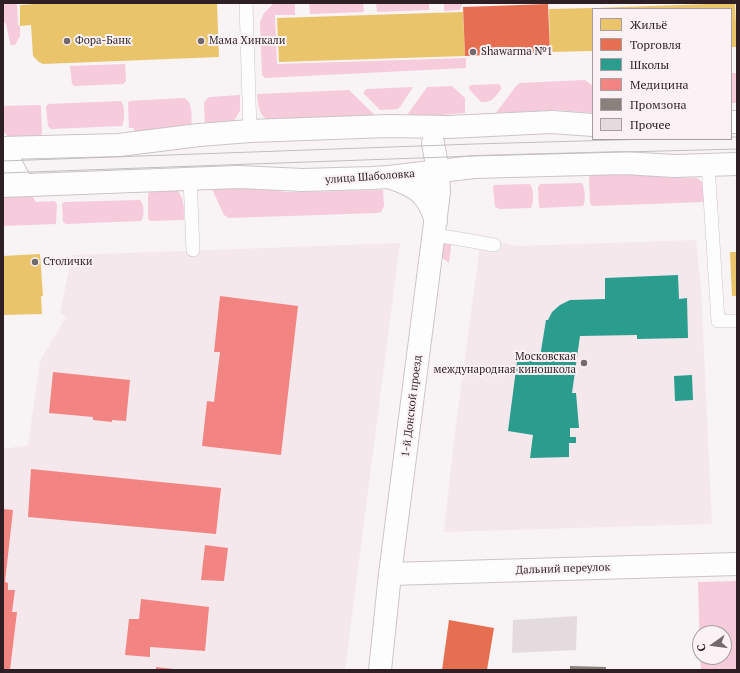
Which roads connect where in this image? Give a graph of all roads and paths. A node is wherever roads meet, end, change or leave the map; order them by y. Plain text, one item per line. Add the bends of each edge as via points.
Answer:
1 (246, 3) edge
2 (592, 124) edge
3 (414, 126) junction
4 (449, 127) junction
5 (250, 131) junction
6 (433, 143) junction
7 (3, 148) edge
8 (737, 164) edge
9 (708, 166) junction
10 (438, 171) junction
11 (390, 177) junction
12 (190, 178) junction
13 (13, 185) edge
14 (435, 228) junction
15 (494, 245) dead end
16 (193, 250) dead end
17 (737, 321) edge
18 (737, 564) edge
19 (390, 574) junction
20 (380, 670) edge

1 - 5 lane
2 - 4 main road via 552,122
3 - 4 main road
3 - 5 main road
3 - 6 main road
4 - 6 main road via 439,134
5 - 7 main road via 199,134 119,145
6 - 10 main road, 1-й Донской проезд
7 - 13 main road
8 - 9 main road, улица Шаболовка
9 - 10 main road, улица Шаболовка via 624,163 474,167
9 - 17 lane via 718,321
10 - 11 main road, улица Шаболовка
10 - 14 main road, 1-й Донской проезд via 439,192
11 - 12 main road, улица Шаболовка via 303,180
11 - 14 main road via 418,190 432,207
12 - 13 main road, улица Шаболовка
12 - 16 lane
14 - 15 lane via 460,239
14 - 19 main road, 1-й Донской проезд
18 - 19 main road, Дальний переулок
19 - 20 main road, 1-й Донской проезд

